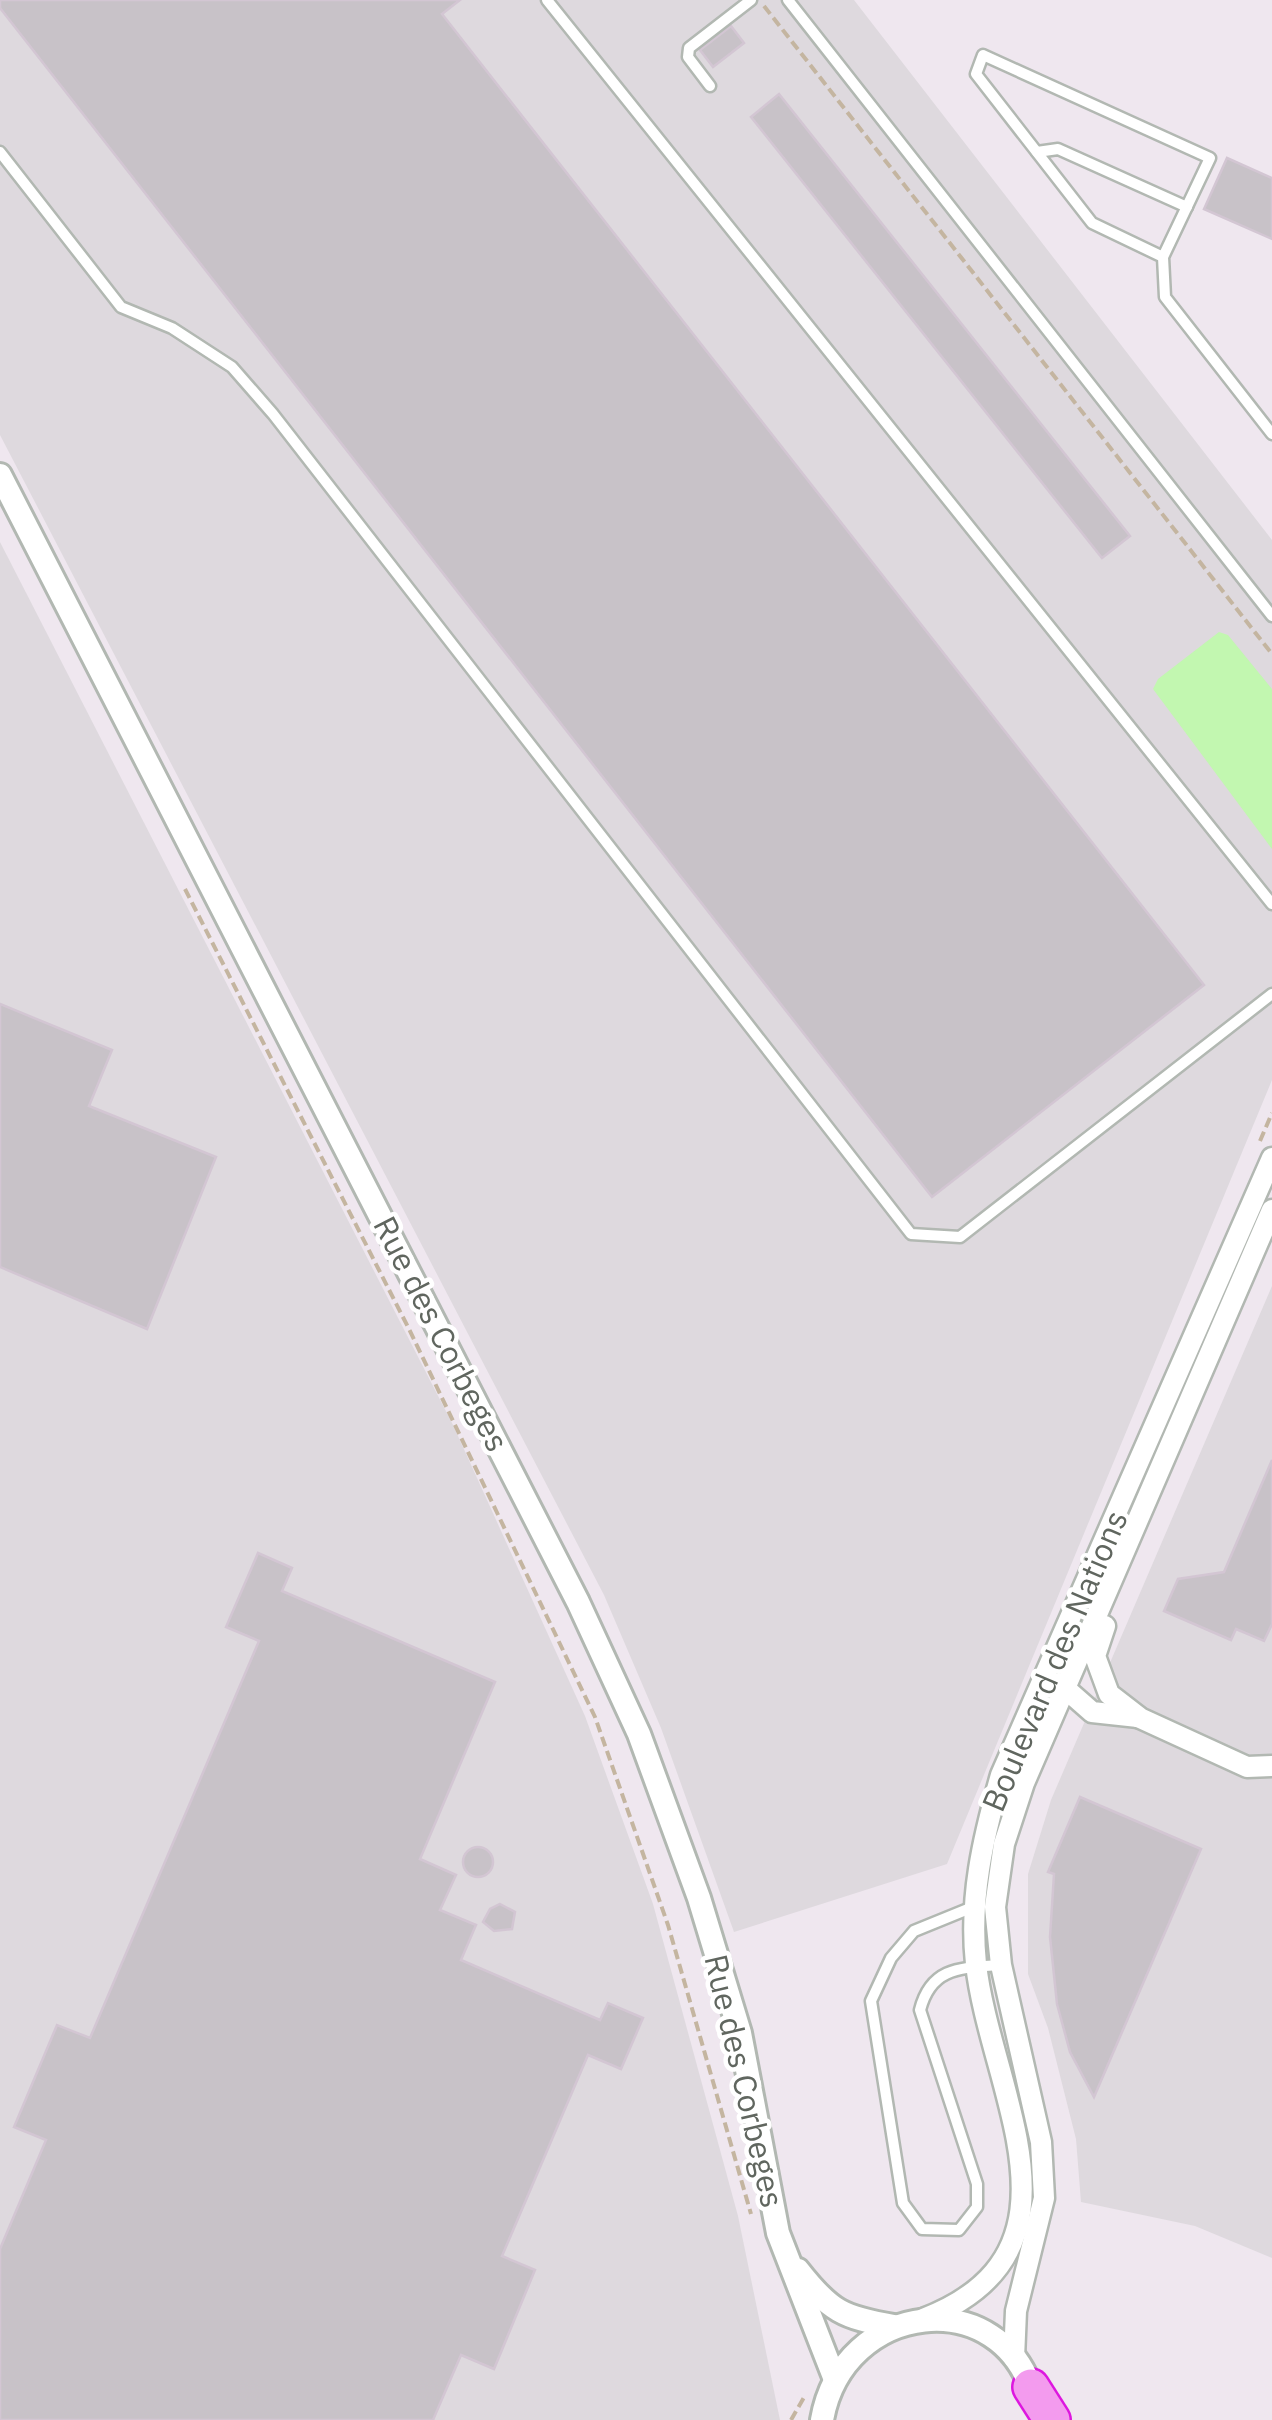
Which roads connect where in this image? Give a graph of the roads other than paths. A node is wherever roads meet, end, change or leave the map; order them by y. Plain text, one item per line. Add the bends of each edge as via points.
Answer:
1 (547, 0) edge
2 (753, 0) edge
3 (788, 0) edge
4 (710, 86) dead end
5 (0, 152) edge
6 (1037, 152) junction
7 (1187, 207) junction
8 (1162, 258) junction
9 (1272, 434) edge
10 (0, 475) edge
11 (1272, 616) edge
12 (1272, 904) edge
13 (1272, 994) edge
14 (1272, 1158) edge
15 (1272, 1210) edge
16 (1160, 1468) junction
17 (1122, 1500) junction
18 (1065, 1689) junction
19 (1140, 1718) junction
20 (1272, 1766) edge
21 (973, 1907) junction
22 (1000, 1965) junction
23 (976, 1967) junction
24 (768, 2231) junction
25 (921, 2320) junction
26 (894, 2326) junction
27 (823, 2380) junction
28 (1028, 2388) edge
29 (822, 2420) edge
30 (1052, 2420) edge

1 - 12 lane
2 - 4 lane via 689,48 688,57
3 - 11 lane
5 - 13 lane via 121,307 172,328 232,367 273,414 911,1234 960,1238
6 - 7 lane via 1058,149
6 - 7 lane via 976,74 983,55 1210,158
6 - 8 lane via 1092,223
7 - 8 lane
8 - 9 lane via 1164,297
10 - 24 street, Rue des Corbeges via 578,1602 639,1734 740,2032
14 - 17 street, Boulevard des Nations
15 - 16 street, Boulevard des Nations
16 - 18 street, Boulevard des Nations
16 - 19 street via 1095,1656 1110,1694
17 - 18 street via 1105,1562 1054,1678
17 - 21 street, Boulevard des Nations via 1002,1775 983,1838
18 - 19 street via 1092,1712
18 - 22 street, Boulevard des Nations via 1004,1844 995,1907
19 - 20 street via 1247,1767
21 - 23 street, Boulevard des Nations
21 - 23 lane via 914,1931 891,1958 871,2001 903,2204 922,2229 959,2230 977,2207 977,2184 920,2010 926,1986 939,1976
22 - 23 lane
22 - 28 street, Boulevard des Nations via 1041,2142 1044,2198 1016,2311
23 - 25 street, Boulevard des Nations via 1020,2146 1024,2193 1010,2247 988,2280 956,2306
24 - 26 street, Rue des Corbeges via 822,2302 846,2317
24 - 27 street, Rue des Corbeges
25 - 26 street
25 - 28 street via 972,2328
26 - 27 street
27 - 29 street
28 - 30 highway

